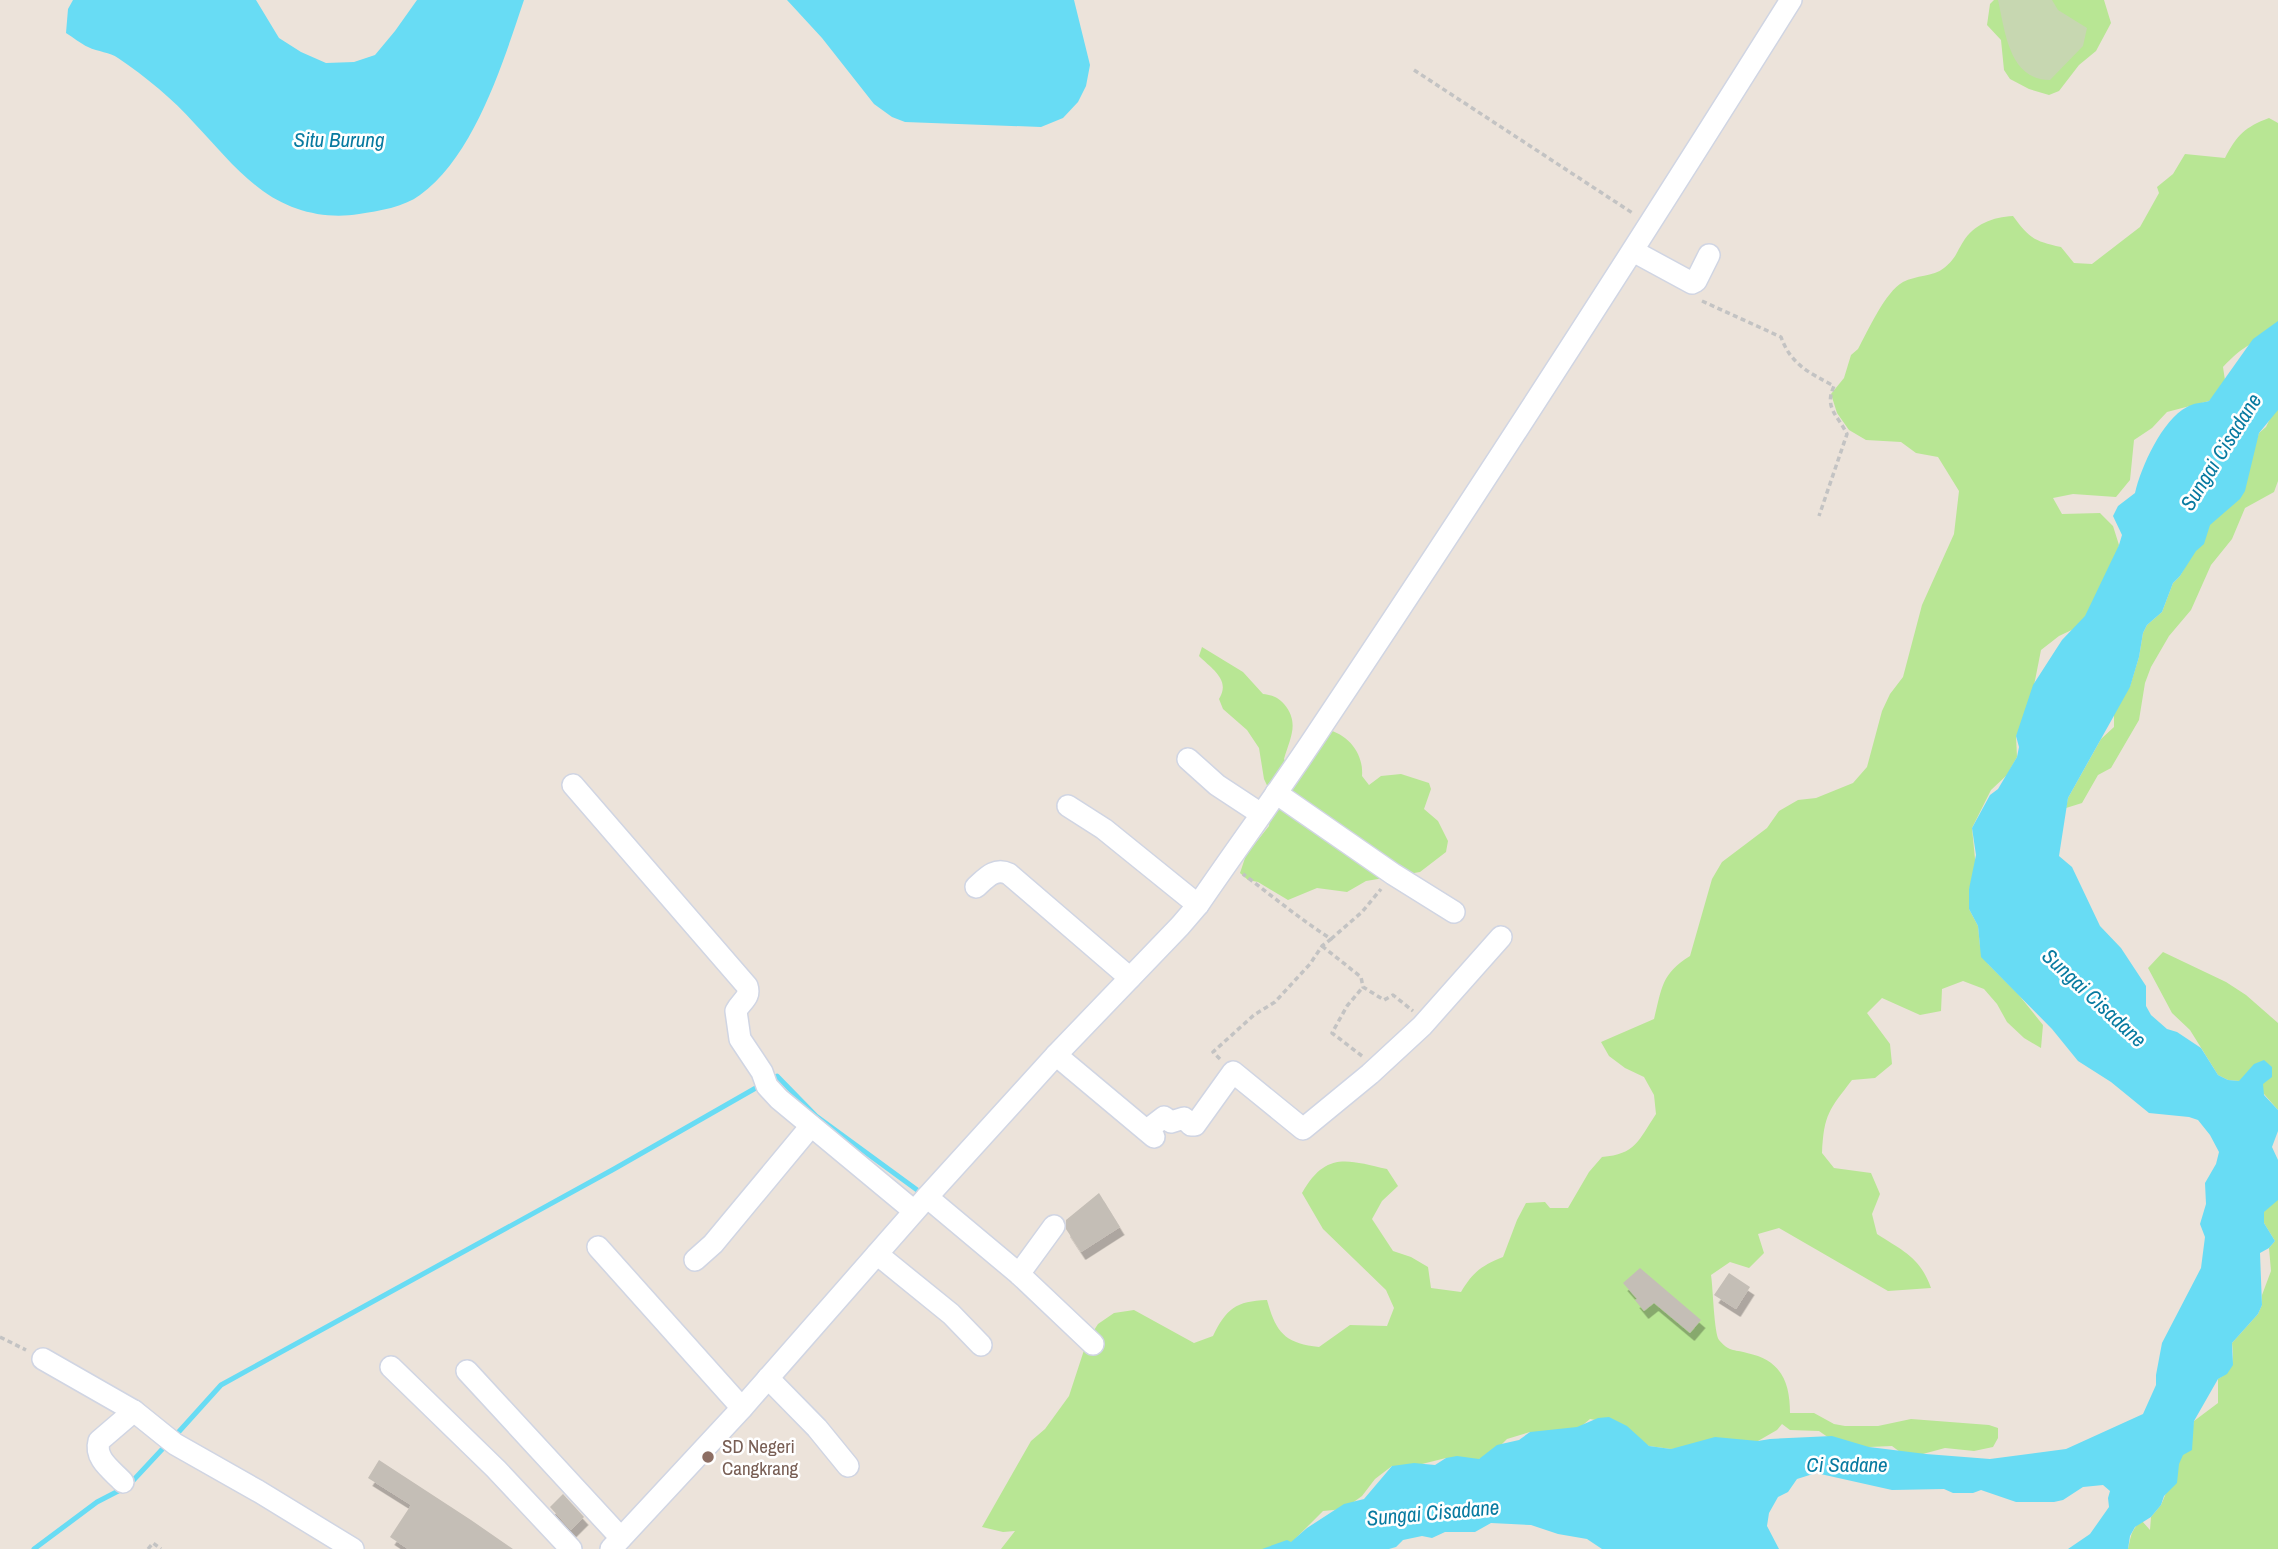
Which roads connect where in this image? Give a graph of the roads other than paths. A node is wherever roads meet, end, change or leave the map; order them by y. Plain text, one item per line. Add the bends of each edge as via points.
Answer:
1 (1791, 0) edge
2 (1709, 255) dead end
3 (1641, 256) junction
4 (1188, 759) dead end
5 (573, 785) dead end
6 (1276, 793) junction
7 (1068, 806) dead end
8 (1261, 814) junction
9 (976, 887) dead end
10 (1198, 905) junction
11 (1454, 912) dead end
12 (1501, 937) dead end
13 (1130, 978) junction
14 (1056, 1055) junction
15 (811, 1126) junction
16 (920, 1204) junction
17 (1054, 1226) dead end
18 (598, 1247) dead end
19 (877, 1254) junction
20 (695, 1260) dead end
21 (1019, 1274) junction
22 (981, 1345) dead end
23 (1093, 1345) dead end
24 (43, 1359) road end
25 (391, 1367) dead end
26 (467, 1371) dead end
27 (768, 1378) junction
28 (742, 1408) junction
29 (134, 1411) junction
30 (848, 1466) dead end
31 (123, 1482) dead end
32 (616, 1544) edge
33 (353, 1549) edge
34 (571, 1549) edge

1 - 3 street via 1650,225
2 - 3 street via 1692,283
3 - 6 street
4 - 8 street
5 - 15 street via 747,986 747,997 736,1011 740,1039 767,1086
6 - 8 street
6 - 11 street
7 - 10 street via 1104,829
8 - 10 street
9 - 13 street via 988,875 1009,874
10 - 13 street
12 - 14 street via 1378,1068 1303,1129 1233,1072 1195,1125 1184,1118 1171,1122 1164,1116 1151,1134
13 - 14 street
14 - 16 street
15 - 16 street
15 - 20 street
16 - 19 street
16 - 21 street
17 - 21 street
18 - 28 street
19 - 22 street via 951,1314
19 - 27 street
21 - 23 street
24 - 29 street
25 - 34 street
26 - 32 street
27 - 28 street
27 - 30 street
28 - 32 street
29 - 31 street via 99,1441 97,1448
29 - 33 street via 168,1440

